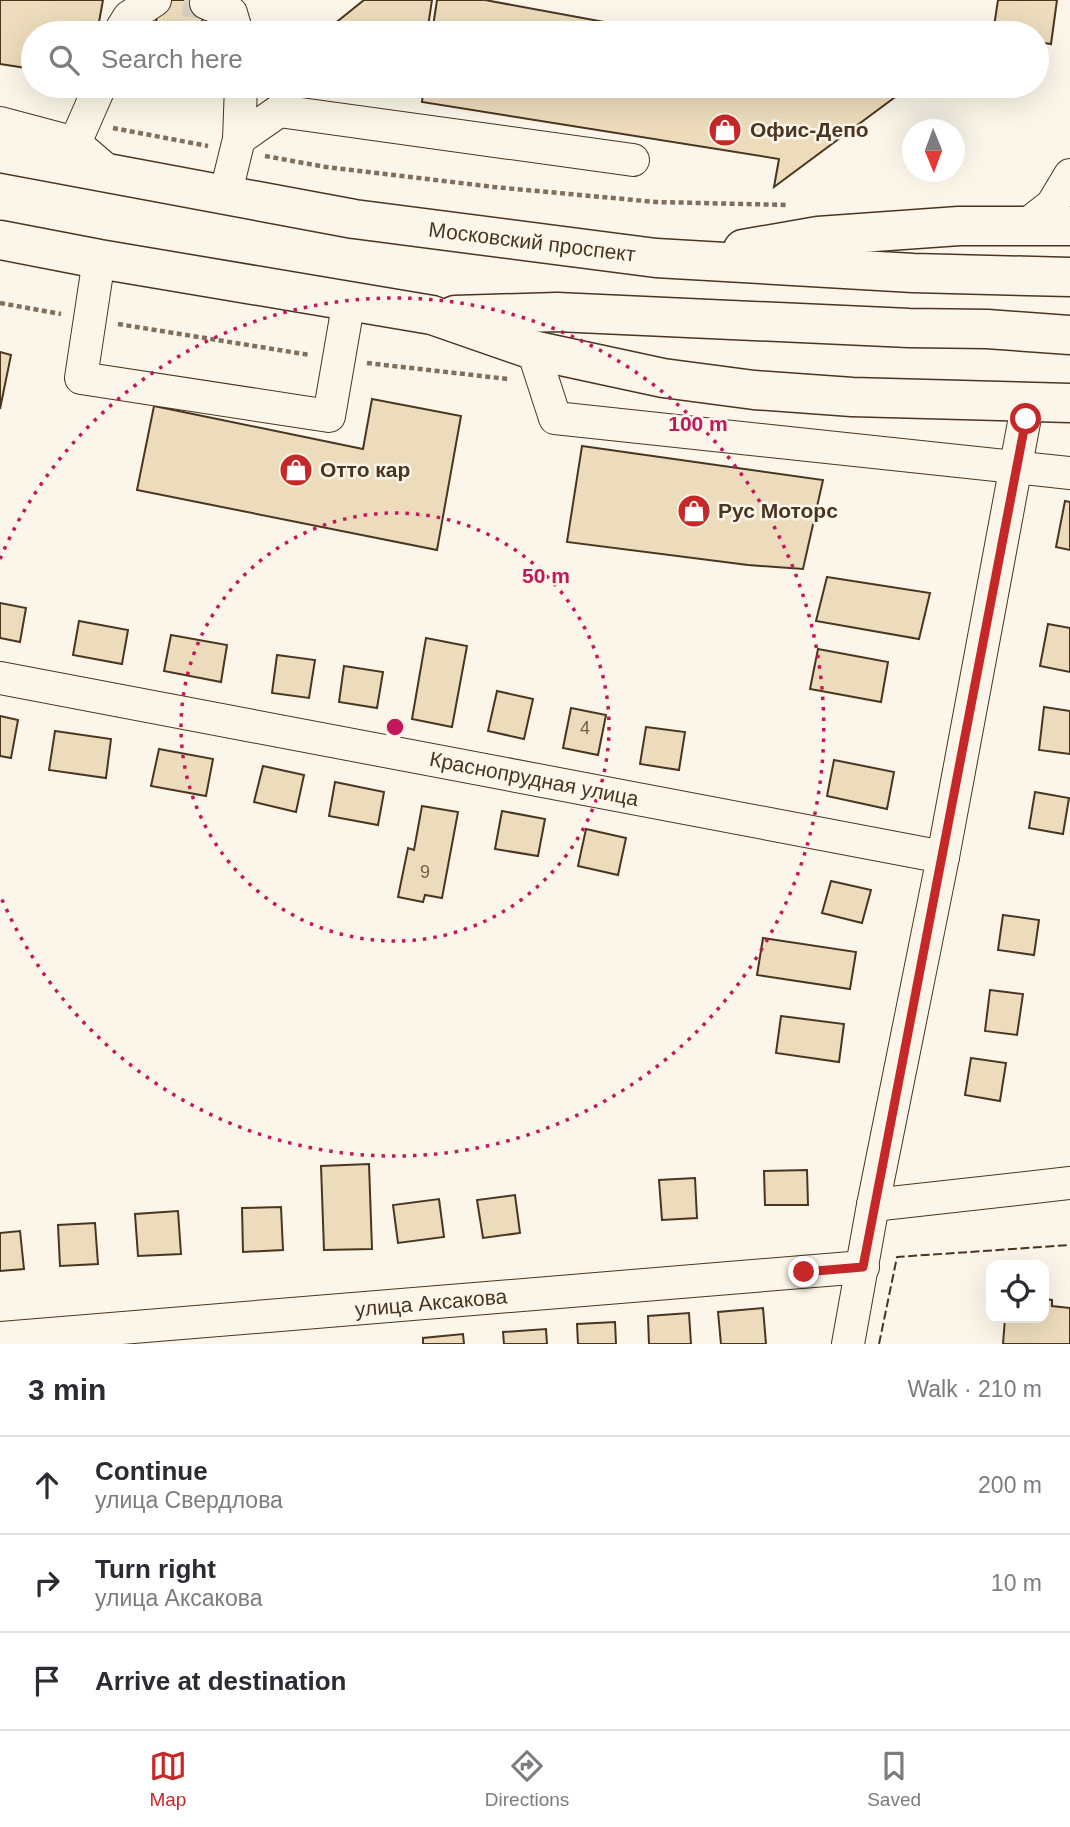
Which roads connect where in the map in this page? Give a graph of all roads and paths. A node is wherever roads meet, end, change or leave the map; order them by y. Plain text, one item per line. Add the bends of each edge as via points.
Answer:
1 (155, 0) edge
2 (206, 3) dead end
3 (126, 21) edge
4 (234, 21) edge
5 (95, 98) edge
6 (241, 98) edge
7 (0, 123) edge
8 (239, 139) junction
9 (75, 143) junction
10 (0, 153) edge
11 (633, 160) dead end
12 (111, 174) junction
13 (1070, 175) edge
14 (226, 196) junction
15 (1025, 226) junction
16 (1070, 226) edge
17 (0, 240) edge
18 (99, 259) junction
19 (682, 259) junction
20 (1070, 277) edge
21 (349, 300) junction
22 (432, 315) junction
23 (1070, 335) edge
24 (533, 350) junction
25 (1028, 401) junction
26 (1070, 403) edge
27 (1018, 466) junction
28 (1070, 473) edge
29 (0, 678) edge
30 (943, 856) junction
31 (1070, 1183) edge
32 (873, 1205) junction
33 (863, 1267) junction
34 (215, 1332) edge
35 (0, 1338) edge
36 (848, 1344) edge

1 - 3 street
2 - 4 street via 232,13
5 - 9 street
6 - 8 street
7 - 9 street
8 - 11 street via 279,111
8 - 14 street
9 - 12 street
10 - 12 main road, Московский проспект
12 - 14 main road, Московский проспект
13 - 15 street via 1052,205
14 - 19 main road, Московский проспект via 354,219
15 - 16 main road
15 - 19 main road via 818,236
17 - 18 main road
18 - 21 main road
18 - 21 street via 81,378 329,416
19 - 20 main road, Московский проспект via 901,273
21 - 22 main road
22 - 23 main road via 557,312
22 - 24 main road
24 - 25 main road via 663,378 754,390
24 - 27 street via 555,418
25 - 26 main road
25 - 27 street
27 - 28 street
27 - 30 street
29 - 30 street, Краснопрудная улица
30 - 32 street
31 - 32 street
32 - 33 street
33 - 34 street, улица Аксакова
33 - 36 street
34 - 35 street, улица Аксакова

